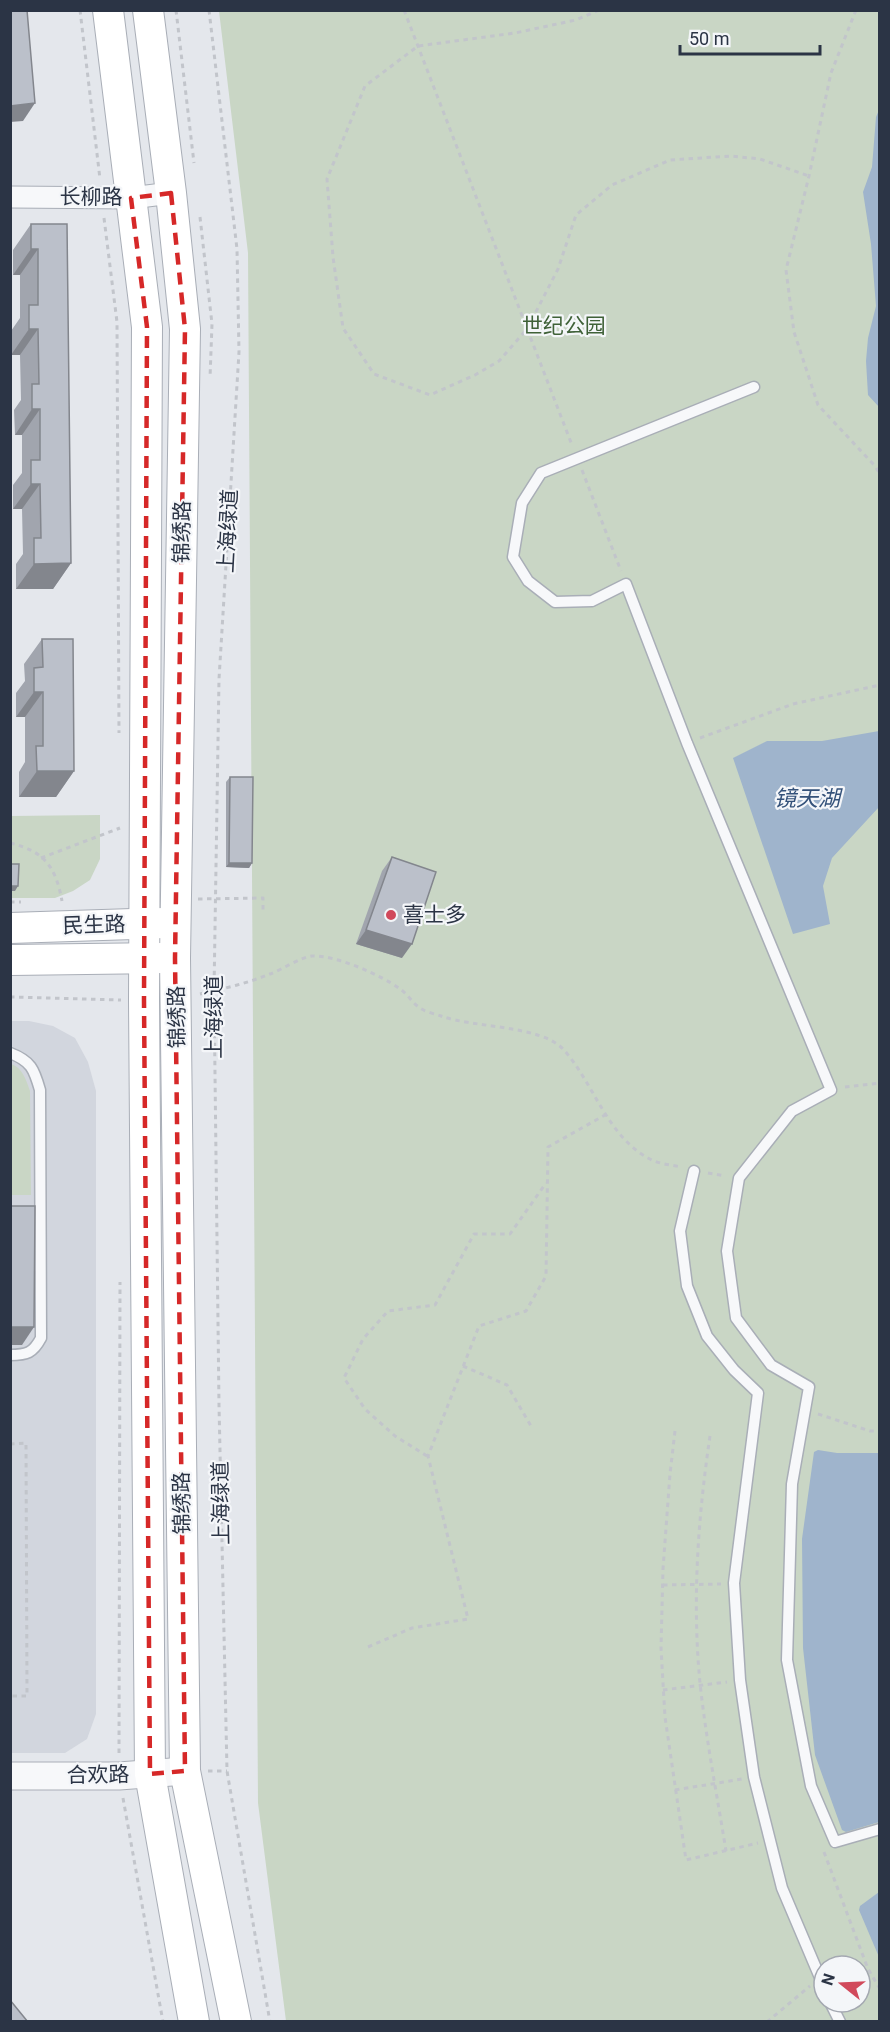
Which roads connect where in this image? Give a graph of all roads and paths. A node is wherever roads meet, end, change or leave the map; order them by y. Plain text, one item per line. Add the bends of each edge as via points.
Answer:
1 (108, 10) edge
2 (148, 10) edge
3 (176, 10) edge
4 (208, 10) edge
5 (404, 10) edge
6 (599, 10) edge
7 (856, 10) edge
8 (418, 46) junction
9 (195, 173) dead end
10 (809, 176) junction
11 (171, 193) junction
12 (10, 197) edge
13 (131, 198) junction
14 (199, 208) dead end
15 (527, 329) junction
16 (210, 384) dead end
17 (754, 387) dead end
18 (578, 458) junction
19 (879, 474) edge
20 (626, 584) junction
21 (879, 685) edge
22 (687, 743) junction
23 (120, 828) dead end
24 (10, 843) edge
25 (41, 858) junction
26 (215, 898) junction
27 (62, 901) dead end
28 (263, 911) dead end
29 (186, 916) junction
30 (145, 923) junction
31 (10, 928) edge
32 (176, 958) junction
33 (144, 959) junction
34 (10, 960) edge
35 (214, 991) junction
36 (10, 997) edge
37 (184, 997) junction
38 (144, 1000) junction
39 (10, 1053) edge
40 (879, 1083) edge
41 (831, 1090) junction
42 (605, 1115) junction
43 (694, 1171) junction
44 (739, 1178) junction
45 (547, 1182) junction
46 (10, 1355) edge
47 (463, 1366) junction
48 (805, 1409) junction
49 (531, 1426) dead end
50 (675, 1431) dead end
51 (879, 1431) edge
52 (710, 1436) dead end
53 (10, 1443) edge
54 (428, 1456) junction
55 (734, 1583) junction
56 (663, 1584) junction
57 (697, 1584) junction
58 (368, 1647) dead end
59 (740, 1680) junction
60 (700, 1686) junction
61 (663, 1690) junction
62 (10, 1696) edge
63 (185, 1771) junction
64 (150, 1774) junction
65 (10, 1776) edge
66 (754, 1777) junction
67 (715, 1784) junction
68 (675, 1790) junction
69 (879, 1829) edge
70 (770, 1840) junction
71 (726, 1851) junction
72 (812, 1959) edge
73 (812, 1990) edge
74 (194, 2022) edge
75 (236, 2022) edge
76 (270, 2022) edge
77 (767, 2022) edge

1 - 13 main road, 锦绣路
2 - 11 main road, 锦绣路
3 - 9 path
4 - 26 path, 上海绿道 via 237,249 239,352 219,679
5 - 8 path
6 - 8 path via 576,20 515,33
7 - 10 path via 831,73
8 - 15 path
8 - 15 path via 365,86 327,179 343,328 374,374 430,395 499,361
10 - 15 path via 760,159 731,156 670,160 612,184 576,215 558,269
10 - 19 path via 786,270 794,332 818,405
11 - 13 street, 长柳路
11 - 29 main road, 锦绣路 via 185,329
12 - 13 street, 长柳路
13 - 30 main road, 锦绣路 via 147,327
14 - 16 path via 212,324
15 - 18 path
17 - 18 lane
18 - 20 path
18 - 20 lane via 541,473 522,503 513,557 528,580 555,602 592,601
20 - 22 lane
21 - 22 path via 793,704
22 - 41 lane
23 - 25 path
24 - 25 path via 27,847
25 - 27 path via 58,879
26 - 28 path via 263,898
26 - 29 path via 196,899
26 - 35 path, 上海绿道
29 - 30 main road, 民生路
29 - 32 main road, 锦绣路
30 - 31 main road, 民生路
30 - 33 main road, 锦绣路
32 - 33 main road, 民生路
32 - 37 main road, 锦绣路
33 - 34 main road, 民生路
33 - 38 main road, 锦绣路
35 - 37 path
35 - 42 path via 268,975 309,956 333,958 401,989 419,1008 550,1040 562,1048
35 - 76 path, 上海绿道 via 227,1771
36 - 38 path
37 - 63 main road, 锦绣路
38 - 64 main road, 锦绣路
39 - 46 lane via 24,1058 34,1070 40,1089 41,1338 36,1348
40 - 41 path
41 - 44 lane via 792,1111
42 - 43 path via 627,1141 651,1159
42 - 45 path via 548,1147
43 - 44 path
43 - 55 lane via 681,1231 687,1286 707,1336 758,1393
44 - 48 lane via 727,1251 736,1318 771,1365 809,1387
45 - 47 path via 546,1276 526,1311 479,1326
45 - 54 path via 510,1234 474,1234 435,1305 388,1311 363,1339 344,1378 373,1416 395,1436
47 - 49 path via 507,1385
47 - 54 path
48 - 51 path
48 - 69 lane via 792,1484 788,1660 811,1786 835,1842
50 - 56 path
52 - 57 path via 702,1490
53 - 62 path via 26,1443 27,1696
54 - 58 path via 468,1619 412,1628
55 - 57 path
55 - 59 lane
56 - 57 path
56 - 61 path
57 - 60 path
59 - 60 path
59 - 66 lane
60 - 61 path
60 - 67 path
61 - 68 path
63 - 64 street, 合欢路
63 - 75 main road, 锦绣路
64 - 65 street, 合欢路
64 - 74 main road, 锦绣路
66 - 67 path
66 - 70 lane
67 - 68 path
67 - 71 path
68 - 71 path via 686,1860
70 - 71 path
70 - 72 lane via 782,1888
73 - 77 path

